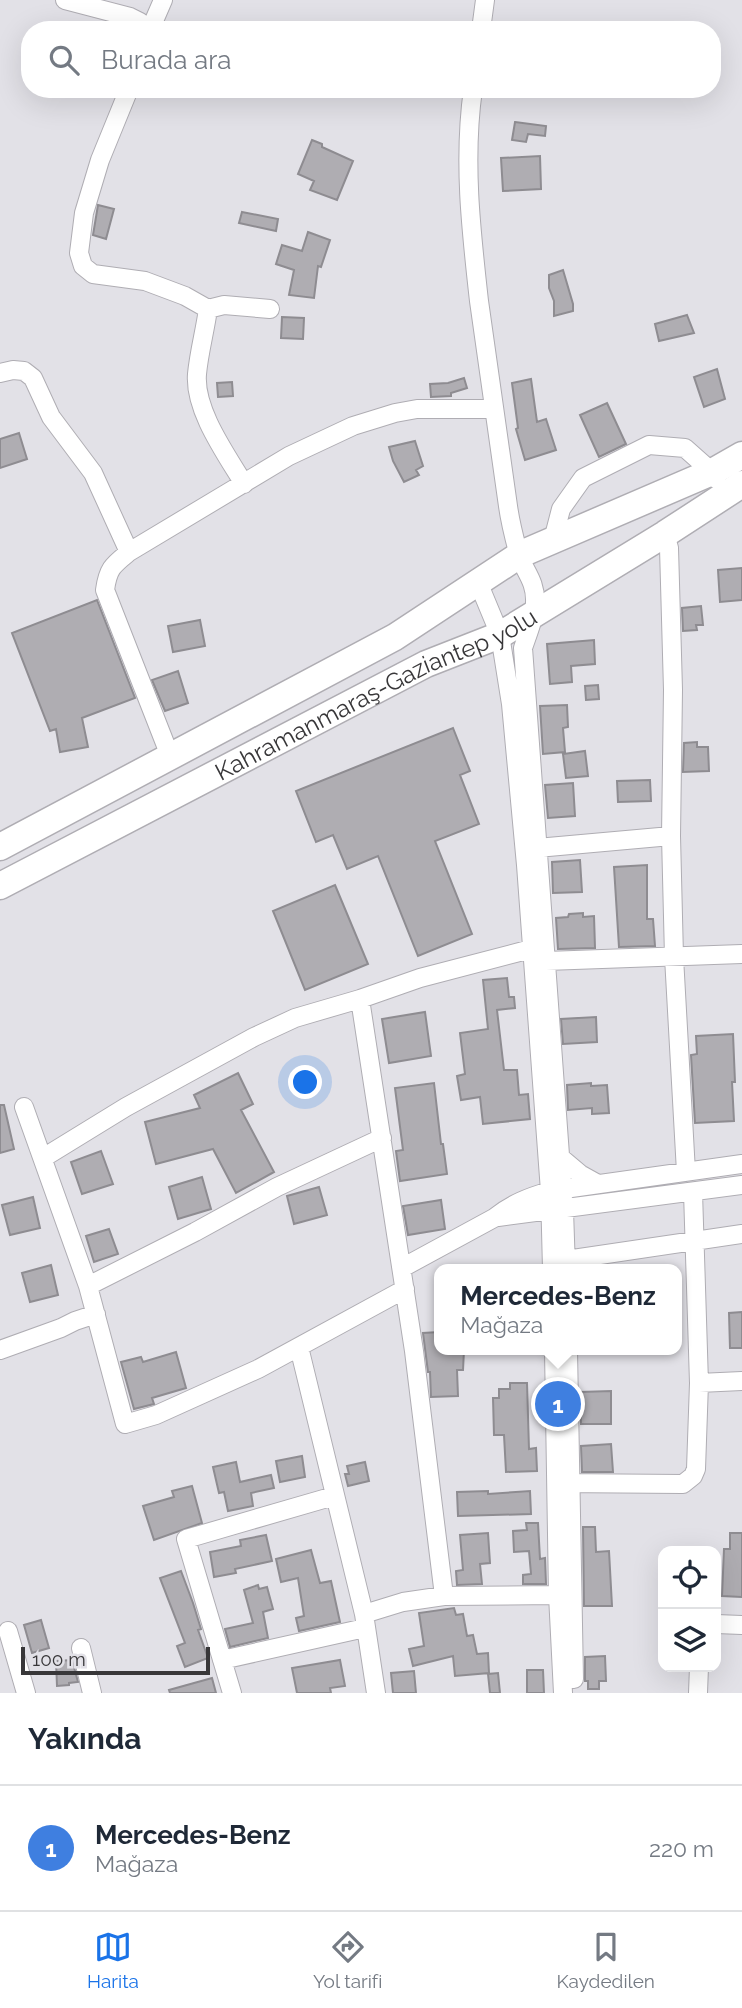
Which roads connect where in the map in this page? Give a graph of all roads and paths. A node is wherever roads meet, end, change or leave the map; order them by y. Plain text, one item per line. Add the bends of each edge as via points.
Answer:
1 (65, 0) edge
2 (163, 0) edge
3 (485, 0) edge
4 (137, 21) edge
5 (152, 21) edge
6 (482, 21) edge
7 (125, 98) edge
8 (471, 98) edge
9 (208, 309) junction
10 (270, 310) dead end
11 (0, 373) edge
12 (493, 409) junction
13 (742, 455) edge
14 (726, 483) edge
15 (244, 485) junction
16 (665, 534) junction
17 (553, 540) junction
18 (129, 552) junction
19 (519, 555) junction
20 (478, 582) junction
21 (533, 615) junction
22 (500, 635) junction
23 (170, 756) junction
24 (528, 815) junction
25 (671, 836) junction
26 (0, 847) edge
27 (537, 848) junction
28 (0, 886) edge
29 (531, 949) junction
30 (742, 954) edge
31 (674, 957) junction
32 (546, 961) junction
33 (360, 999) junction
34 (24, 1107) dead end
35 (382, 1139) junction
36 (43, 1158) junction
37 (561, 1158) junction
38 (742, 1164) edge
39 (686, 1172) junction
40 (598, 1184) junction
41 (742, 1185) edge
42 (556, 1190) junction
43 (693, 1192) junction
44 (557, 1210) junction
45 (494, 1218) junction
46 (742, 1234) edge
47 (696, 1240) junction
48 (561, 1264) edge
49 (571, 1264) edge
50 (402, 1268) junction
51 (88, 1286) junction
52 (405, 1289) junction
53 (96, 1314) junction
54 (299, 1347) junction
55 (0, 1350) edge
56 (554, 1355) edge
57 (568, 1355) edge
58 (742, 1381) edge
59 (699, 1382) junction
60 (564, 1483) junction
61 (334, 1496) junction
62 (558, 1595) junction
63 (444, 1596) junction
64 (365, 1621) junction
65 (721, 1625) edge
66 (742, 1625) edge
67 (8, 1631) dead end
68 (81, 1648) dead end
69 (222, 1660) junction
70 (699, 1672) edge
71 (26, 1693) edge
72 (92, 1693) edge
73 (232, 1693) edge
74 (376, 1693) edge
75 (563, 1693) edge
76 (574, 1693) edge
77 (698, 1693) edge

1 - 4 street
2 - 5 street
3 - 6 street
7 - 9 street via 84,213 79,253 83,266 104,277 145,281
8 - 12 street via 469,216
9 - 10 street via 224,305
9 - 15 street via 198,390 202,409
11 - 18 street via 24,371 33,378 51,417 93,473
12 - 15 street via 395,413 321,439
12 - 19 street
13 - 14 highway, Kahramanmaraş-Gaziantep yolu
14 - 16 highway, Kahramanmaraş-Gaziantep yolu
14 - 17 highway, Kahramanmaraş-Gaziantep yolu
14 - 17 street via 685,448 649,445 583,478 561,509
15 - 18 street
16 - 21 highway, Kahramanmaraş-Gaziantep yolu
16 - 25 street via 673,690
17 - 19 highway, Kahramanmaraş-Gaziantep yolu
18 - 23 street via 112,566 105,590
19 - 20 highway, Kahramanmaraş-Gaziantep yolu
19 - 21 street via 533,581
20 - 22 street
20 - 23 highway, Kahramanmaraş-Gaziantep yolu via 395,637
21 - 22 highway, Kahramanmaraş-Gaziantep yolu
21 - 24 street via 523,648
22 - 24 street
22 - 28 highway, Kahramanmaraş-Gaziantep yolu via 426,664
23 - 26 highway, Kahramanmaraş-Gaziantep yolu
24 - 27 street
24 - 29 street
25 - 27 street
25 - 31 street
27 - 32 street
29 - 33 street
29 - 42 street
30 - 31 street
31 - 32 street
31 - 39 street
32 - 37 street
33 - 35 street
33 - 36 street via 295,1018 254,1037
34 - 36 street
35 - 50 street
35 - 51 street via 277,1187
36 - 51 street
37 - 40 street
37 - 42 street
38 - 39 street
39 - 40 street
40 - 42 street
41 - 43 street
42 - 44 street
42 - 45 street via 519,1201
43 - 44 street
43 - 47 street
44 - 45 street
44 - 48 street
45 - 50 street
46 - 47 street
47 - 49 street
47 - 59 street
50 - 52 street
51 - 53 street
52 - 54 street
52 - 63 street
53 - 54 street via 125,1424 178,1406
53 - 55 street
54 - 61 street
56 - 60 street
57 - 60 street
58 - 59 street
59 - 60 street via 696,1469 688,1481
60 - 62 street
60 - 76 street
61 - 64 street
61 - 69 street via 186,1539
62 - 63 street
62 - 75 street
63 - 64 street via 403,1602
64 - 69 street
64 - 74 street
65 - 66 street
67 - 71 street
68 - 72 street
69 - 73 street
70 - 77 street

